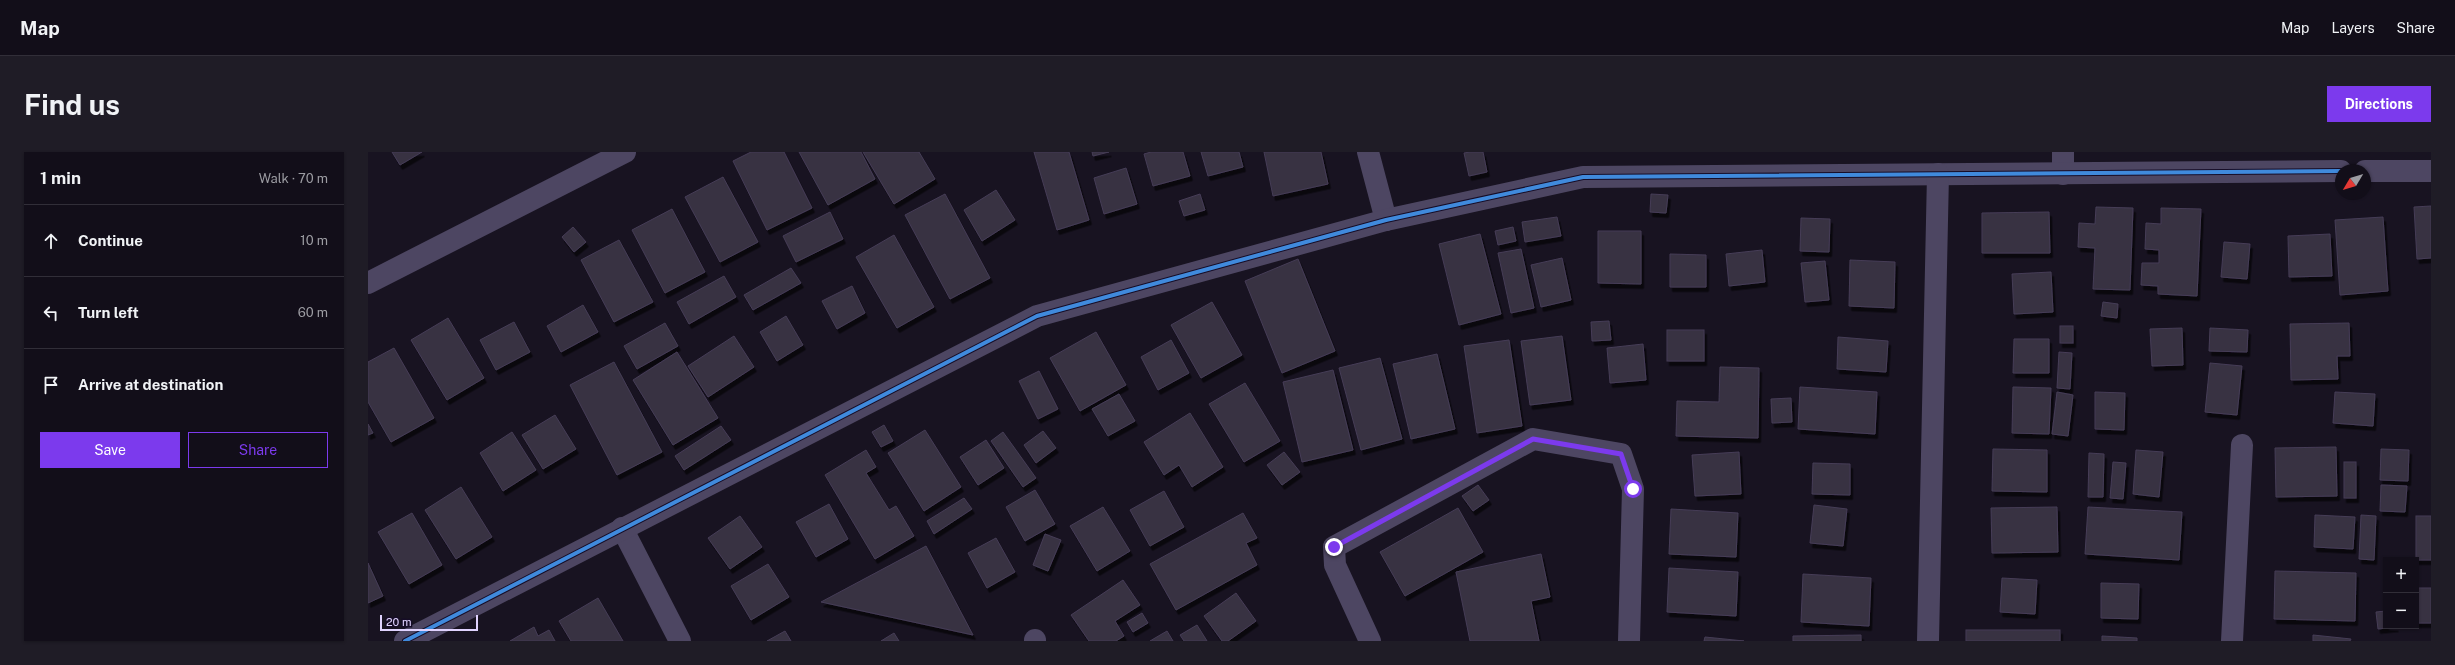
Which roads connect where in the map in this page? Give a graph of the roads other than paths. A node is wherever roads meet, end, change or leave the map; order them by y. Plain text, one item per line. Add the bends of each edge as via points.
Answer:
1 (625, 152) edge
2 (1368, 152) edge
3 (2063, 152) edge
4 (2335, 171) edge
5 (2371, 171) edge
6 (2431, 171) edge
7 (1938, 174) junction
8 (2063, 174) junction
9 (1386, 220) junction
10 (368, 283) edge
11 (2242, 445) dead end
12 (622, 528) junction
13 (405, 641) edge
14 (680, 641) edge
15 (1370, 641) edge
16 (1630, 641) edge
17 (1928, 641) edge
18 (2232, 641) edge

1 - 10 street
2 - 9 street
3 - 8 street
4 - 8 street
5 - 6 street
7 - 8 street
7 - 9 street via 1583,176
7 - 17 street
9 - 12 street via 1037,316
11 - 18 street
12 - 13 street
12 - 14 street
15 - 16 street via 1335,565 1334,547 1533,439 1621,454 1633,489

